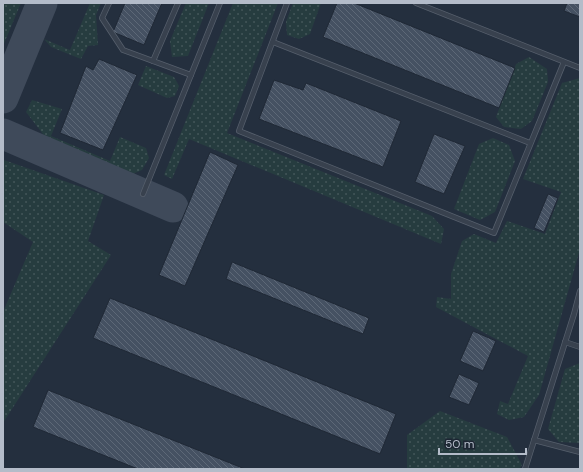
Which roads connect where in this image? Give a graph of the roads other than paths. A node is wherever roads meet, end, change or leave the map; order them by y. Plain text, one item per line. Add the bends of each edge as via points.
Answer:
1 (109, 3) edge
2 (178, 3) edge
3 (220, 3) edge
4 (287, 3) edge
5 (416, 3) edge
6 (273, 42) junction
7 (153, 61) junction
8 (564, 62) junction
9 (580, 68) edge
10 (191, 76) junction
11 (530, 143) junction
12 (143, 194) dead end
13 (580, 291) edge
14 (565, 342) junction
15 (580, 347) edge
16 (534, 440) junction
17 (580, 452) edge
18 (525, 469) edge

1 - 7 lane via 102,18 123,50
2 - 7 lane
3 - 10 lane
4 - 6 lane
5 - 8 lane
6 - 11 lane
6 - 11 lane via 239,131 494,233
7 - 10 lane
8 - 9 lane
8 - 11 lane
10 - 12 lane
13 - 14 lane
14 - 15 lane
14 - 16 lane
16 - 17 lane
16 - 18 lane

